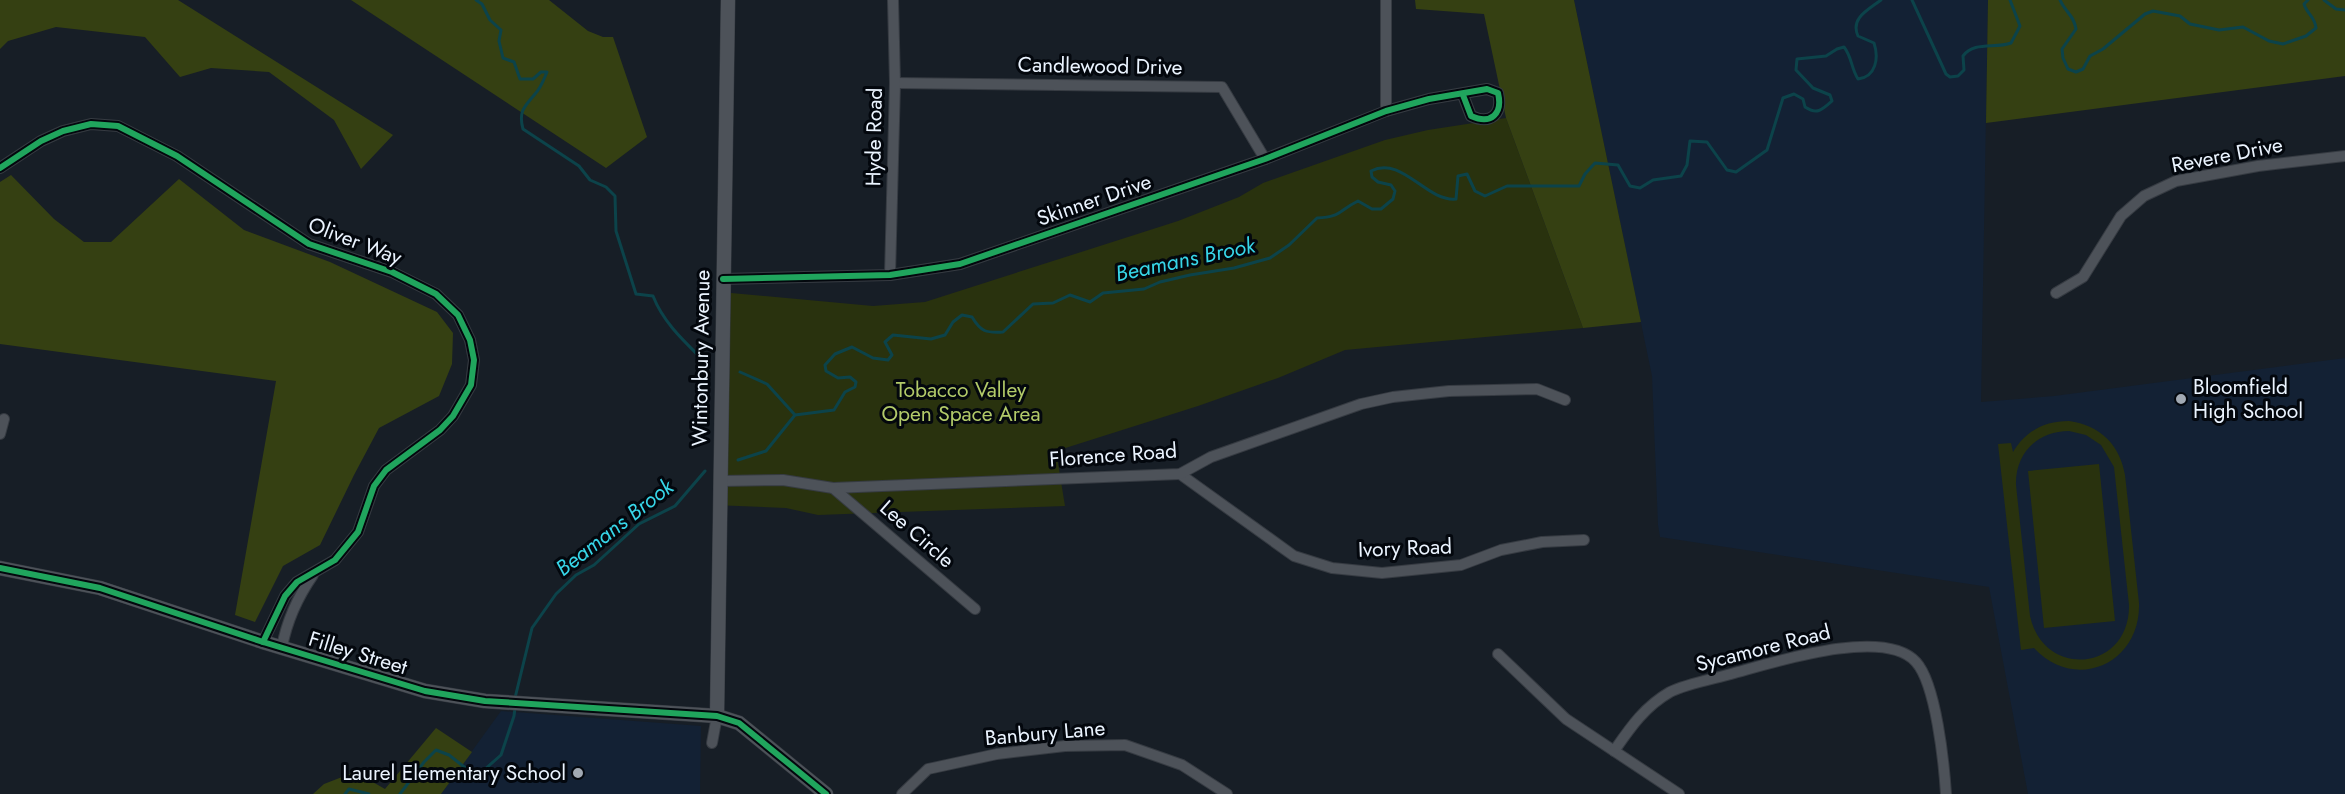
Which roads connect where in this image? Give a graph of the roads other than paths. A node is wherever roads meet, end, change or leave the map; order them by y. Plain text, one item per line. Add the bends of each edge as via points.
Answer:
1 (728, 0) edge
2 (893, 0) edge
3 (1386, 0) edge
4 (895, 83) junction
5 (1463, 94) dead end
6 (1386, 111) junction
7 (2345, 156) edge
8 (1265, 159) junction
9 (0, 168) edge
10 (891, 275) junction
11 (723, 279) junction
12 (2056, 293) dead end
13 (1565, 400) dead end
14 (4, 419) dead end
15 (0, 434) edge
16 (1180, 474) junction
17 (721, 481) junction
18 (833, 488) junction
19 (1584, 540) dead end
20 (0, 568) edge
21 (314, 573) junction
22 (975, 609) dead end
23 (263, 642) junction
24 (282, 647) junction
25 (1498, 654) dead end
26 (717, 716) junction
27 (712, 743) dead end
28 (1614, 751) junction
29 (826, 794) edge
30 (902, 794) edge
31 (1227, 794) edge
32 (1679, 794) edge
33 (1946, 794) edge

1 - 11 street, Wintonbury Avenue
2 - 4 street, Hyde Road
3 - 6 street
4 - 8 street, Candlewood Drive via 1222,87
4 - 10 street, Hyde Road
5 - 6 street, Skinner Drive
6 - 8 street, Skinner Drive
7 - 12 street, Revere Drive via 2176,181 2144,196 2121,216 2083,277
8 - 10 street, Skinner Drive via 960,264
9 - 21 street, Oliver Way via 63,130 91,124 118,126 177,156 309,244 392,272 436,294 458,315 474,360 471,385 453,417 440,430 386,470 374,486 358,532 335,560
10 - 11 street, Skinner Drive
11 - 17 street, Wintonbury Avenue
13 - 16 street, Florence Road via 1537,389 1393,397 1361,404 1211,457
14 - 15 street
16 - 18 street, Florence Road
16 - 19 street, Ivory Road via 1294,556 1332,568 1382,573 1461,566 1501,550 1542,542
17 - 18 street, Florence Road via 783,480
17 - 26 street, Wintonbury Avenue
18 - 22 street, Lee Circle
20 - 23 street, Filley Street via 100,588
21 - 23 street, Oliver Way via 297,582 285,596
21 - 24 street, Oliver Way via 297,597
23 - 24 street, Filley Street
24 - 26 street, Filley Street via 425,691 515,703
25 - 28 street via 1566,719
26 - 27 street, Wintonbury Avenue
26 - 29 street via 739,723
28 - 32 street
28 - 33 street, Sycamore Road via 1637,718 1671,692 1836,648 1896,649 1916,661 1925,676 1939,737
30 - 31 street, Banbury Lane via 928,769 997,754 1125,745 1182,765

